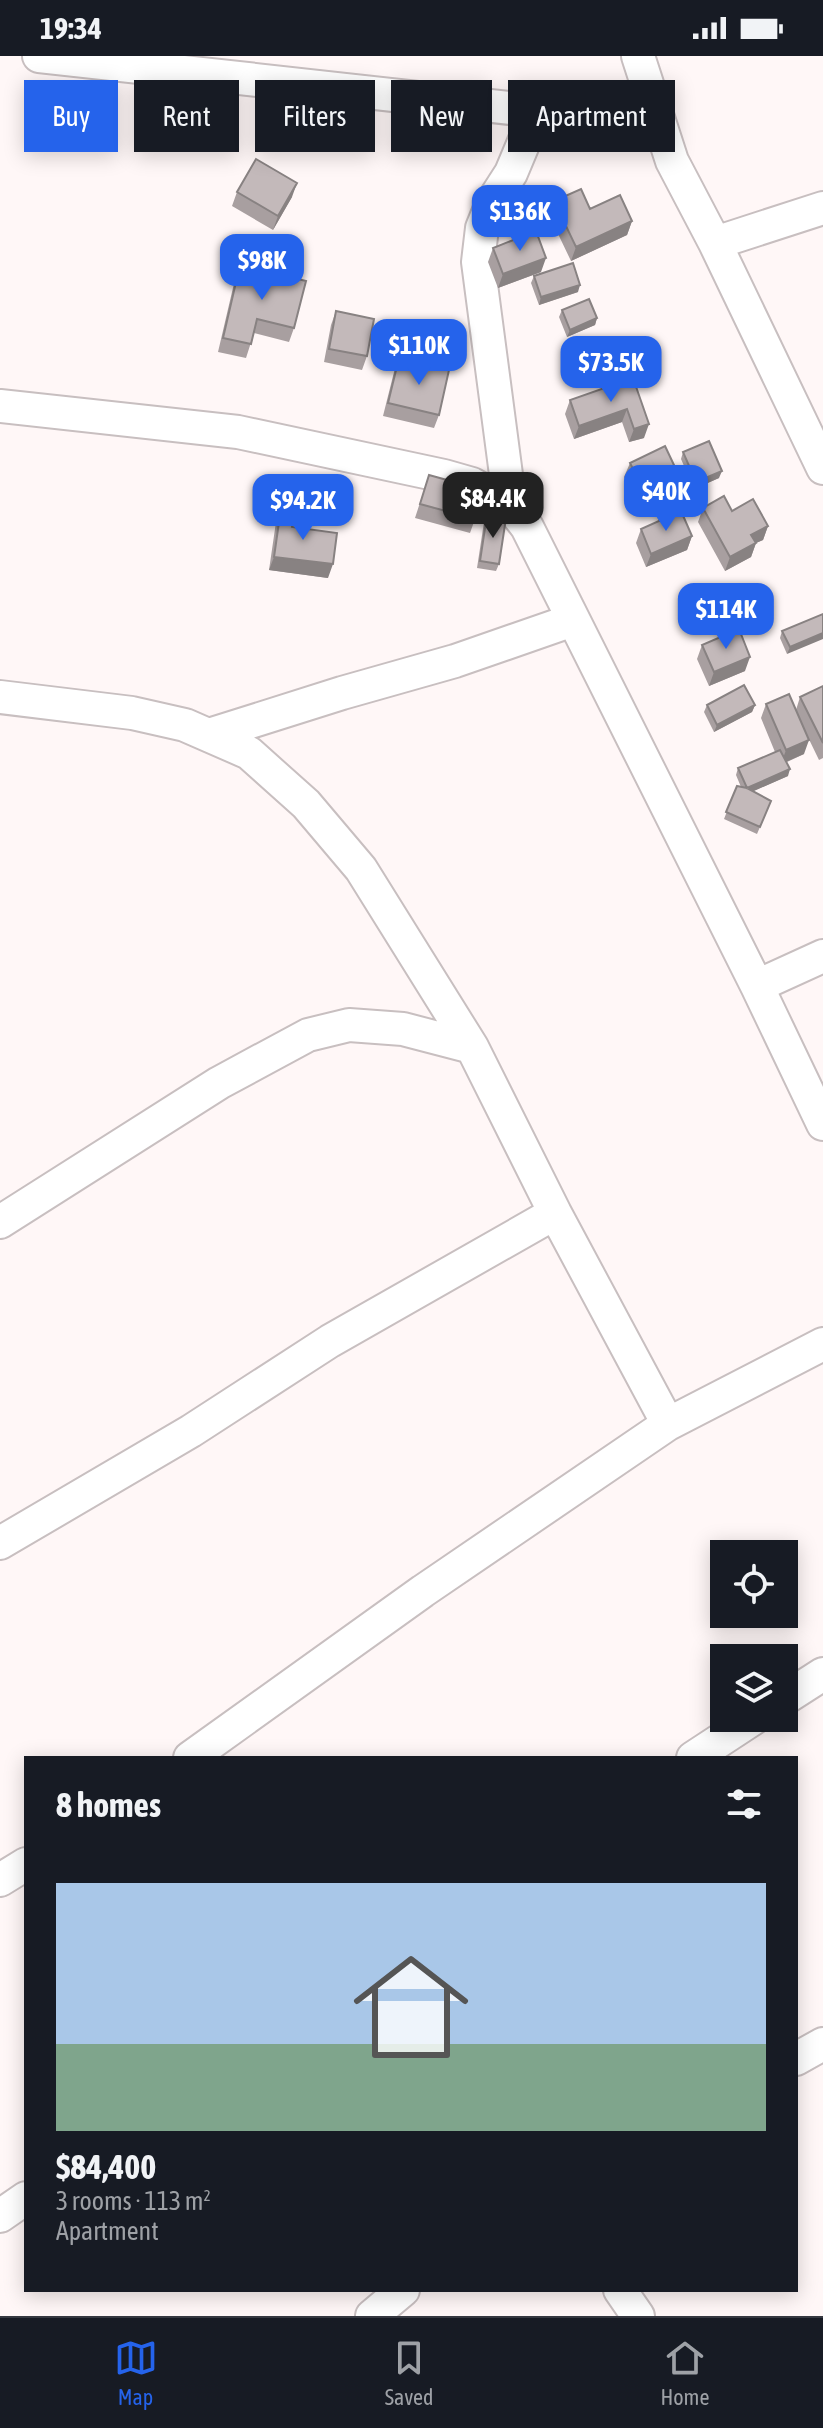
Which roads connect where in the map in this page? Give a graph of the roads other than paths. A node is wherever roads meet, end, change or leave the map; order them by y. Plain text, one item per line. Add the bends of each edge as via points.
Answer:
1 (39, 56) edge
2 (638, 56) edge
3 (645, 80) edge
4 (508, 108) edge
5 (520, 152) edge
6 (669, 152) edge
7 (823, 208) edge
8 (715, 243) junction
9 (0, 406) edge
10 (823, 468) edge
11 (510, 505) junction
12 (573, 620) junction
13 (0, 697) edge
14 (209, 735) junction
15 (823, 956) edge
16 (757, 986) junction
17 (472, 1047) junction
18 (823, 1124) edge
19 (555, 1213) junction
20 (0, 1222) edge
21 (823, 1344) edge
22 (668, 1424) junction
23 (0, 1543) edge
24 (823, 1674) edge
25 (798, 1690) edge
26 (733, 1732) edge
27 (207, 1753) edge
28 (696, 1756) edge
29 (24, 1865) edge
30 (0, 1880) edge
31 (823, 2044) edge
32 (798, 2058) edge
33 (24, 2199) edge
34 (0, 2216) edge
35 (401, 2292) edge
36 (621, 2292) edge
37 (372, 2316) edge
38 (638, 2316) edge

1 - 4 street
2 - 3 street
5 - 11 street via 482,228 478,262
6 - 8 street
7 - 8 street
8 - 10 street
9 - 11 street via 238,432 444,476
11 - 12 street via 527,527
12 - 14 street
12 - 16 street
13 - 14 street via 132,713
14 - 17 street via 249,753 306,804 361,869
15 - 16 street
16 - 18 street
17 - 19 street
17 - 20 street via 403,1029 349,1025 308,1035 219,1083
19 - 22 street
19 - 23 street via 330,1341 191,1431
21 - 22 street
22 - 27 street via 423,1591
24 - 25 street
26 - 28 street
29 - 30 street
31 - 32 street
33 - 34 street
35 - 37 street
36 - 38 street

